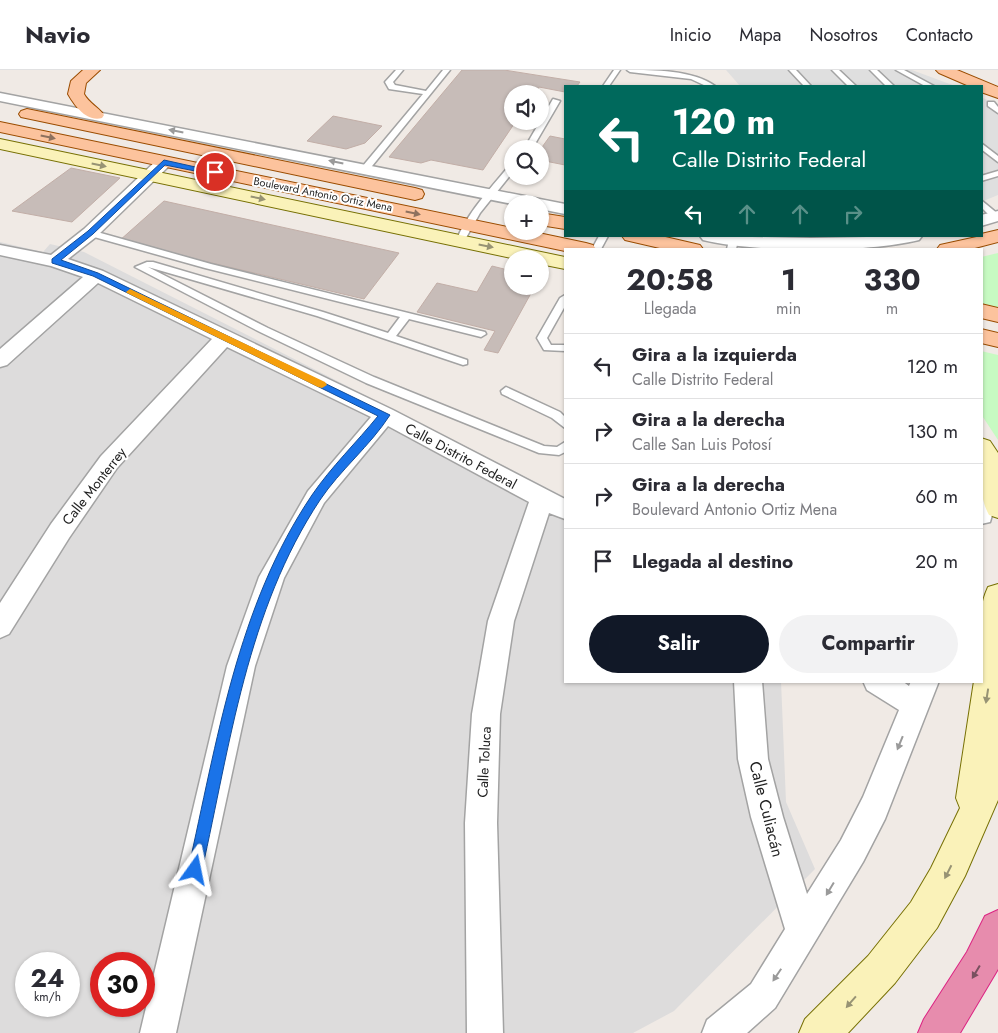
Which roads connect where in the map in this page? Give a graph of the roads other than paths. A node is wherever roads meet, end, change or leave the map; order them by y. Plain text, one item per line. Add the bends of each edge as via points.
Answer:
1 (92, 70) edge
2 (400, 70) edge
3 (447, 70) edge
4 (617, 70) edge
5 (630, 70) edge
6 (792, 70) edge
7 (835, 70) edge
8 (873, 70) edge
9 (899, 70) edge
10 (944, 70) edge
11 (972, 70) edge
12 (998, 80) edge
13 (607, 85) edge
14 (709, 85) edge
15 (807, 85) edge
16 (851, 85) edge
17 (889, 85) edge
18 (928, 85) edge
19 (970, 85) edge
20 (983, 92) edge
21 (428, 93) junction
22 (0, 97) edge
23 (995, 99) edge
24 (556, 101) dead end
25 (0, 108) edge
26 (998, 111) edge
27 (96, 115) junction
28 (0, 127) edge
29 (534, 140) edge
30 (0, 144) edge
31 (983, 147) edge
32 (998, 160) edge
33 (164, 162) junction
34 (366, 168) junction
35 (998, 173) edge
36 (149, 175) junction
37 (232, 176) junction
38 (504, 177) edge
39 (983, 178) edge
40 (218, 189) junction
41 (490, 194) junction
42 (504, 197) edge
43 (983, 205) edge
44 (549, 206) edge
45 (388, 207) junction
46 (478, 207) junction
47 (564, 210) edge
48 (504, 212) edge
49 (549, 220) edge
50 (993, 222) edge
51 (372, 223) junction
52 (564, 223) edge
53 (463, 232) junction
54 (90, 233) junction
55 (603, 237) edge
56 (637, 237) edge
57 (713, 237) edge
58 (907, 237) edge
59 (967, 237) edge
60 (733, 242) edge
61 (579, 248) edge
62 (597, 248) edge
63 (688, 248) edge
64 (949, 248) edge
65 (0, 250) edge
66 (55, 261) junction
67 (564, 263) edge
68 (96, 275) junction
69 (564, 300) edge
70 (983, 311) edge
71 (998, 315) edge
72 (406, 316) junction
73 (480, 334) dead end
74 (983, 336) edge
75 (225, 337) junction
76 (390, 337) junction
77 (998, 340) edge
78 (564, 348) edge
79 (0, 360) edge
80 (464, 362) dead end
81 (506, 391) dead end
82 (385, 415) junction
83 (564, 423) edge
84 (564, 447) edge
85 (988, 459) edge
86 (983, 499) edge
87 (554, 504) edge
88 (998, 508) edge
89 (998, 596) edge
90 (0, 626) edge
91 (748, 683) edge
92 (884, 683) edge
93 (920, 693) edge
94 (998, 759) edge
95 (970, 828) junction
96 (998, 928) edge
97 (803, 934) junction
98 (158, 1033) edge
99 (485, 1033) edge
100 (720, 1033) edge
101 (819, 1033) edge
102 (938, 1033) edge

1 - 27 main road via 79,81 76,94 82,104
2 - 21 lane via 389,82 392,87
3 - 21 lane
4 - 13 lane
5 - 14 lane via 693,77
6 - 15 lane
7 - 16 lane
8 - 17 lane
9 - 18 lane
10 - 19 main road
11 - 12 main road
20 - 23 main road
21 - 34 lane
22 - 27 street
23 - 26 lane
24 - 29 lane
25 - 46 main road, Boulevard Antonio Ortiz Mena
34 -> 27 street
28 -> 33 main road, Boulevard Antonio Ortiz Mena
30 -> 36 street, Boulevard Antonio Ortiz Mena
31 - 32 lane
33 - 36 street
33 - 37 main road, Boulevard Antonio Ortiz Mena
34 - 41 street
35 - 39 lane
36 - 40 street, Boulevard Antonio Ortiz Mena
36 - 54 street
37 - 40 main road
37 - 45 main road, Boulevard Antonio Ortiz Mena
38 - 41 lane
40 -> 51 street, Boulevard Antonio Ortiz Mena
41 - 42 street
41 - 46 lane
43 - 50 lane
44 - 47 street
45 - 51 main road
45 -> 53 main road, Boulevard Antonio Ortiz Mena
46 - 48 main road, Boulevard Antonio Ortiz Mena
46 - 53 lane
49 - 52 main road
51 - 53 street, Boulevard Antonio Ortiz Mena
53 - 61 main road, Boulevard Antonio Ortiz Mena
53 -> 67 street, Boulevard Antonio Ortiz Mena
54 - 66 street
54 - 72 lane via 152,252
55 - 62 lane
56 - 63 main road
57 - 60 street
58 - 60 street via 878,242 819,244
59 - 64 main road
65 - 66 street, Calle Distrito Federal
66 - 68 street, Calle Distrito Federal
68 - 75 street, Calle Distrito Federal
68 - 79 street
69 - 78 lane via 542,338 548,348
70 - 71 main road
72 - 73 lane
72 - 76 lane
74 - 77 main road
75 - 82 street, Calle Distrito Federal
75 - 90 street, Calle Monterrey via 109,462 60,530
76 - 80 lane
76 - 84 lane via 150,264 140,267 264,330 404,394 543,450 559,451
81 - 83 lane via 556,415
82 - 87 street, Calle Distrito Federal
82 - 98 street via 316,497 272,577 241,666
85 - 86 street
85 - 88 street
87 - 99 street, Calle Toluca via 501,620 486,714 481,823
89 -> 95 street
91 - 97 street, Calle Culiacán via 754,759 767,817
92 - 93 street
93 -> 97 street via 874,808
94 - 95 street
95 -> 101 street via 934,899 900,946 843,1011
96 -> 102 highway via 980,965
97 -> 100 street via 763,996

